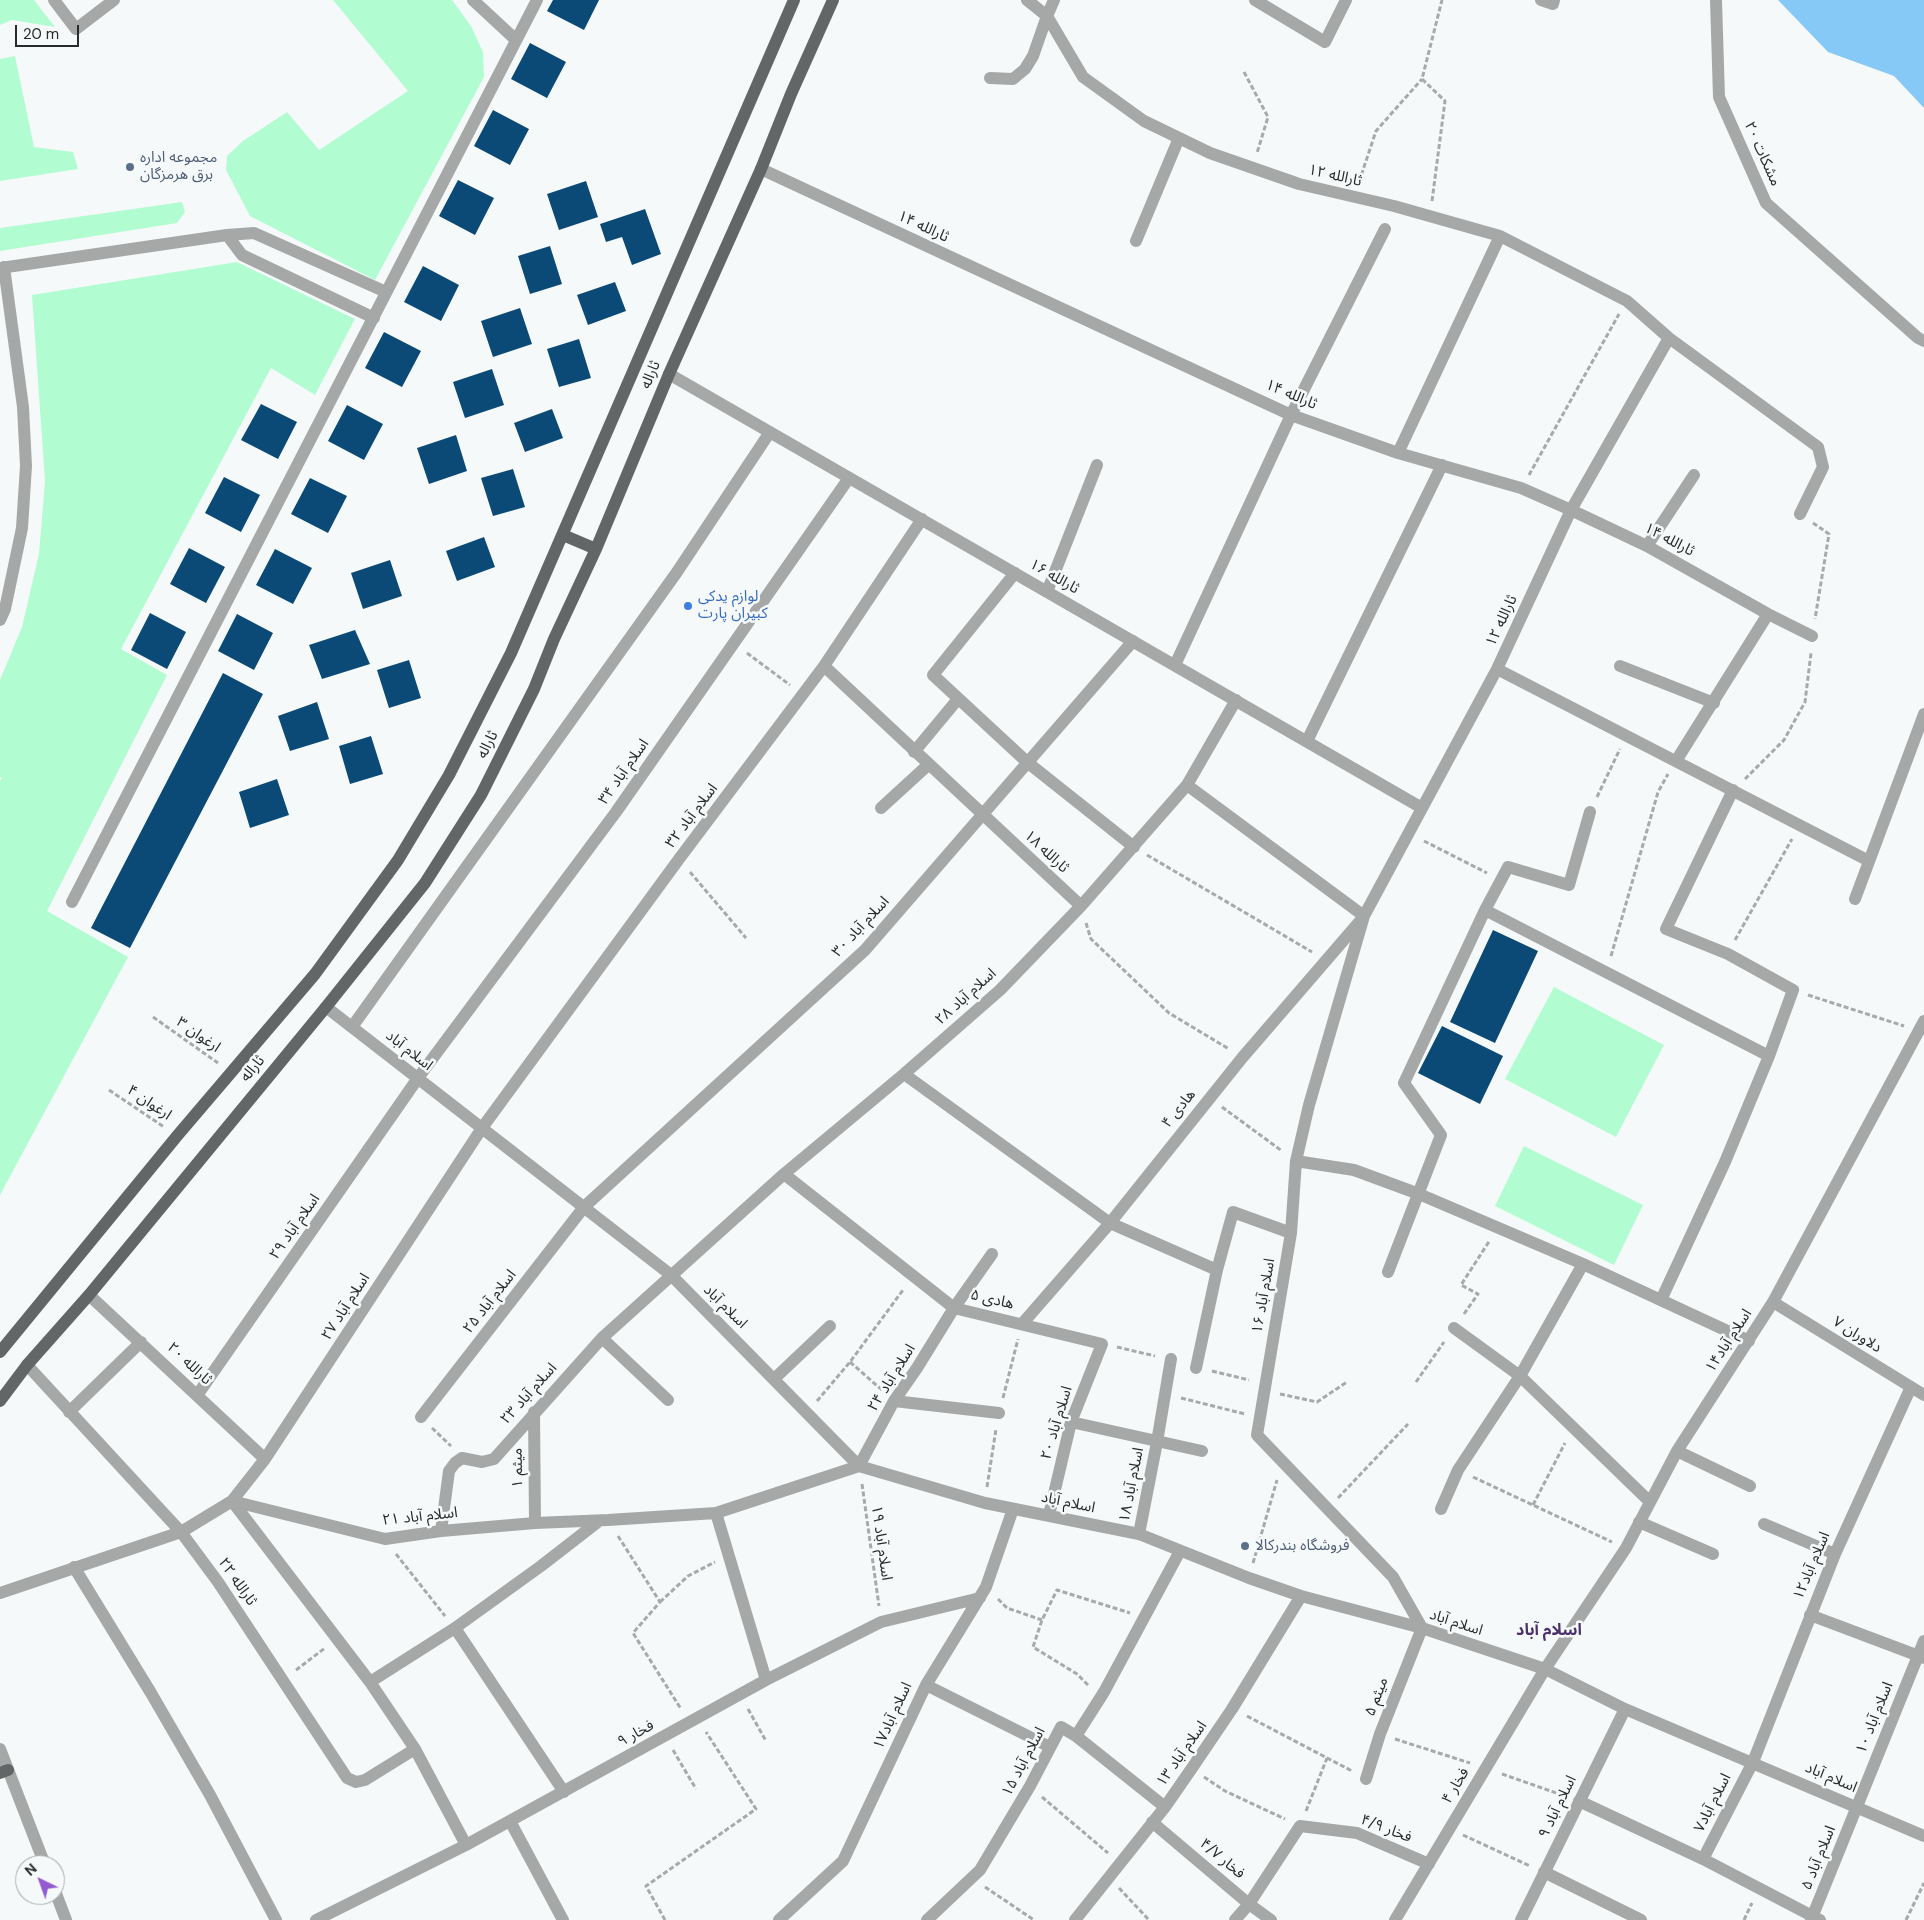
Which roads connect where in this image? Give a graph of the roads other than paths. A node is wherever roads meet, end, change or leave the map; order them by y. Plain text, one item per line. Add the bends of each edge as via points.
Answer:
1 (54, 0) edge
2 (114, 0) edge
3 (473, 0) edge
4 (537, 0) edge
5 (794, 0) edge
6 (833, 0) edge
7 (1027, 0) edge
8 (1054, 0) edge
9 (1255, 0) edge
10 (1346, 0) edge
11 (1541, 0) edge
12 (1554, 0) edge
13 (1716, 0) edge
14 (1047, 16) junction
15 (516, 40) junction
16 (990, 78) dead end
17 (1179, 138) junction
18 (761, 169) junction
19 (1385, 229) dead end
20 (227, 235) junction
21 (1500, 236) junction
22 (1136, 241) dead end
23 (2, 268) edge
24 (386, 292) junction
25 (374, 318) junction
26 (1669, 338) junction
27 (1924, 341) edge
28 (669, 374) junction
29 (1291, 415) junction
30 (770, 432) junction
31 (1398, 453) junction
32 (1097, 465) dead end
33 (1442, 466) junction
34 (1694, 475) dead end
35 (849, 478) junction
36 (1571, 510) junction
37 (1800, 514) road end
38 (922, 519) junction
39 (563, 535) junction
40 (1647, 546) junction
41 (596, 549) junction
42 (1015, 573) junction
43 (1047, 592) junction
44 (1768, 614) junction
45 (0, 620) edge
46 (1812, 636) road end
47 (1133, 641) junction
48 (1175, 665) junction
49 (824, 666) junction
50 (1620, 666) dead end
51 (1497, 669) junction
52 (958, 699) junction
53 (1236, 700) junction
54 (1714, 703) junction
55 (1924, 714) edge
56 (1307, 741) junction
57 (914, 752) junction
58 (1676, 761) junction
59 (1027, 762) junction
60 (928, 765) junction
61 (1187, 785) junction
62 (1733, 790) junction
63 (881, 808) dead end
64 (1422, 808) junction
65 (1590, 812) road end
66 (982, 814) junction
67 (1134, 847) junction
68 (1870, 861) junction
69 (1856, 899) dead end
70 (72, 902) dead end
71 (1081, 906) junction
72 (1485, 910) junction
73 (1364, 916) junction
74 (326, 1007) junction
75 (1922, 1026) edge
76 (352, 1027) junction
77 (1770, 1056) junction
78 (904, 1074) junction
79 (418, 1078) junction
80 (482, 1128) junction
81 (1296, 1162) junction
82 (784, 1174) junction
83 (1419, 1194) junction
84 (584, 1207) junction
85 (1110, 1223) junction
86 (1291, 1233) junction
87 (992, 1254) dead end
88 (1583, 1264) junction
89 (1217, 1270) junction
90 (1388, 1272) dead end
91 (671, 1275) junction
92 (89, 1295) junction
93 (1661, 1300) junction
94 (1773, 1302) junction
95 (954, 1308) junction
96 (1022, 1324) junction
97 (830, 1326) dead end
98 (1454, 1328) dead end
99 (602, 1338) junction
100 (1749, 1341) junction
101 (141, 1342) junction
102 (1102, 1344) joint
103 (0, 1352) edge
104 (1171, 1359) road end
105 (27, 1365) junction
106 (1196, 1368) road end
107 (1520, 1376) junction
108 (774, 1379) junction
109 (1912, 1387) junction
110 (198, 1394) junction
111 (1924, 1395) edge
112 (668, 1400) dead end
113 (894, 1400) junction
114 (0, 1401) edge
115 (69, 1412) junction
116 (534, 1412) junction
117 (999, 1413) dead end
118 (420, 1417) road end
119 (1071, 1422) junction
120 (1157, 1442) junction
121 (1202, 1451) dead end
122 (1677, 1451) junction
123 (266, 1459) junction
124 (859, 1466) junction
125 (1750, 1486) dead end
126 (232, 1501) junction
127 (1649, 1501) junction
128 (1012, 1509) junction
129 (1441, 1509) dead end
130 (716, 1513) junction
131 (1049, 1515) junction
132 (603, 1520) junction
133 (1639, 1522) junction
134 (535, 1523) junction
135 (1764, 1524) dead end
136 (441, 1531) junction
137 (181, 1532) junction
138 (1139, 1534) junction
139 (1180, 1551) junction
140 (1713, 1554) dead end
141 (1835, 1554) junction
142 (74, 1567) junction
143 (983, 1592) junction
144 (0, 1593) edge
145 (1301, 1596) junction
146 (1810, 1615) junction
147 (455, 1628) junction
148 (1422, 1628) junction
149 (1924, 1641) edge
150 (1921, 1657) edge
151 (1545, 1669) junction
152 (766, 1680) junction
153 (370, 1682) junction
154 (926, 1685) junction
155 (1625, 1708) junction
156 (1076, 1736) junction
157 (1050, 1747) junction
158 (0, 1749) edge
159 (415, 1749) junction
160 (1753, 1762) junction
161 (4, 1771) edge
162 (1366, 1779) road end
163 (564, 1792) junction
164 (1579, 1801) junction
165 (1164, 1807) junction
166 (1856, 1807) junction
167 (510, 1821) junction
168 (1152, 1822) junction
169 (1924, 1836) edge
170 (466, 1845) junction
171 (41, 1855) edge
172 (1702, 1859) junction
173 (1429, 1864) junction
174 (1544, 1872) junction
175 (1249, 1904) junction
176 (60, 1905) edge
177 (784, 1919) edge
178 (1815, 1919) edge
179 (66, 1920) edge
180 (276, 1920) edge
181 (316, 1920) edge
182 (563, 1920) edge
183 (927, 1920) edge
184 (1075, 1920) edge
185 (1235, 1920) edge
186 (1271, 1920) edge
187 (1395, 1920) edge
188 (1521, 1920) edge
189 (1641, 1920) edge

1 - 2 street via 76,29
3 - 15 street
4 - 15 street
5 - 39 main road, ثاراله
6 - 18 main road, ثاراله
7 - 14 street, ثارالله ۱۲
8 - 14 street
9 - 10 street via 1325,42
11 - 12 street via 1553,4
13 - 27 street, مشکات ۲۰ via 1719,97 1766,203
14 - 16 street via 1025,69 1013,79
14 - 17 street, ثارالله ۱۲ via 1083,77 1144,121
15 - 24 street
17 - 21 street, ثارالله ۱۲ via 1210,153 1299,184
17 - 22 street
18 - 28 main road, ثاراله
18 - 29 street, ثارالله ۱۴
19 - 29 street
20 - 23 street
20 - 24 street via 254,233
20 - 25 street via 242,255
21 - 26 street, ثارالله ۱۲ via 1626,301
21 - 31 street
23 - 45 street via 23,407 26,466 22,528
24 - 25 street
25 - 70 street
26 - 36 street, ثارالله ۱۲
26 - 37 street, ثارالله ۱۲ via 1818,447 1823,467
28 - 30 street, ثارالله ۱۶
28 - 41 main road, ثاراله
29 - 31 street, ثارالله ۱۴
29 - 48 street
30 - 35 street, ثارالله ۱۶
30 - 76 street via 677,572
31 - 33 street, ثارالله ۱۴
32 - 43 street
33 - 36 street, ثارالله ۱۴ via 1521,488
33 - 56 street
34 - 40 street
35 - 38 street, ثارالله ۱۶
35 - 79 street, اسلام آباد ۳۴ via 616,812
36 - 40 street, ثارالله ۱۴
36 - 51 street, ثارالله ۱۲
38 - 42 street, ثارالله ۱۶
38 - 49 street, اسلام آباد ۳۲
39 - 41 main road
39 - 103 main road, ثاراله via 511,653 449,775 398,860 315,974
40 - 44 street, ثارالله ۱۴
41 - 74 main road, ثاراله via 534,689 480,795 425,883
42 - 43 street, ثارالله ۱۶
42 - 52 street via 933,675
43 - 47 street, ثارالله ۱۶
44 - 46 street, ثارالله ۱۴
44 - 54 street
47 - 48 street, ثارالله ۱۶
47 - 59 street, اسلام آباد ۳۰
48 - 53 street, ثارالله ۱۶
49 - 57 street, ثارالله ۱۸
49 - 80 street, اسلام آباد ۳۲
50 - 54 street
51 - 58 street
51 - 64 street, ثارالله ۱۲
52 - 57 street
52 - 59 street
53 - 56 street, ثارالله ۱۶
53 - 61 street, اسلام آباد ۲۸
54 - 58 street
55 - 68 street
56 - 64 street, ثارالله ۱۶
57 - 60 street, ثارالله ۱۸
58 - 62 street
59 - 66 street, اسلام آباد ۳۰
59 - 67 street
60 - 63 street
60 - 66 street, ثارالله ۱۸
61 - 67 street, اسلام آباد ۲۸
61 - 73 street
62 - 68 street
62 - 77 street via 1666,929 1728,954 1793,990
64 - 73 street, ثارالله ۱۲
65 - 72 street via 1569,884 1508,867
66 - 71 street, ثارالله ۱۸
66 - 84 street, اسلام آباد ۳۰ via 865,950
67 - 71 street, اسلام آباد ۲۸
68 - 69 street
71 - 78 street, اسلام آباد ۲۸ via 1000,990
72 - 77 street
72 - 83 street via 1404,1083 1441,1136
73 - 81 street, اسلام آباد ۱۶ via 1309,1105
73 - 85 street, هادی ۴ via 1209,1097
74 - 76 street, اسلام آباد
74 - 92 main road, ثاراله
75 - 94 street, اسلام آباد۱۴
76 - 79 street, اسلام آباد
77 - 93 street
78 - 82 street, اسلام آباد ۲۸
78 - 85 street
79 - 80 street, اسلام آباد
79 - 110 street, اسلام آباد ۲۹
80 - 84 street, اسلام آباد
80 - 123 street, اسلام آباد ۲۷
81 - 83 street via 1354,1170
81 - 86 street, اسلام آباد ۱۶
82 - 91 street, اسلام آباد ۲۸
82 - 95 street
83 - 88 street
83 - 90 street
84 - 91 street, اسلام آباد
84 - 118 street, اسلام آباد ۲۵
85 - 89 street
85 - 96 street, هادی ۴
86 - 89 street via 1233,1212
86 - 148 street, اسلام آباد ۱۶ via 1257,1435 1393,1577
87 - 95 street, اسلام آباد ۲۴
88 - 93 street
88 - 107 street
89 - 106 street
91 - 99 street, اسلام آباد ۲۳
91 - 108 street, اسلام آباد
92 - 101 street, ثارالله ۲۰
92 - 105 main road, ثاراله
93 - 100 street
94 - 100 street, اسلام آباد۱۴
94 - 109 street, دلاوران ۷
95 - 96 street, هادی ۵
95 - 113 street, اسلام آباد ۲۴
96 - 102 street, هادی ۵
97 - 108 street
98 - 107 street
99 - 112 street
99 - 116 street, اسلام آباد ۲۳
100 - 122 street, اسلام آباد۱۴
101 - 110 street, ثارالله ۲۰
101 - 115 street
102 - 119 street, اسلام آباد ۲۰
104 - 120 street, اسلام آباد ۱۸
105 - 114 main road, ثاراله
105 - 115 street, ثارالله ۲۲
107 - 127 street
107 - 129 street via 1458,1470
108 - 124 street, اسلام آباد
109 - 111 street, دلاوران ۷
109 - 141 street, اسلام آباد۱۲
110 - 123 street, ثارالله ۲۰
113 - 117 street
113 - 124 street, اسلام آباد ۲۴
115 - 137 street, ثارالله ۲۲
116 - 134 street, میثم ۱
116 - 136 street, اسلام آباد ۲۳ via 494,1458 482,1462 460,1459 449,1471
119 - 120 street
119 - 131 street, اسلام آباد ۲۰
120 - 121 street
120 - 138 street, اسلام آباد ۱۸
122 - 125 street
122 - 127 street, اسلام آباد۱۴
123 - 126 street, اسلام آباد ۲۷
124 - 128 street, اسلام آباد
124 - 130 street, اسلام آباد ۲۱
126 - 136 street, اسلام آباد ۲۱ via 385,1540
126 - 137 street
126 - 153 street
127 - 133 street, اسلام آباد۱۴
128 - 131 street, اسلام آباد
128 - 143 street, اسلام آباد۱۷
130 - 132 street, اسلام آباد ۲۱
130 - 152 street
131 - 138 street, اسلام آباد
132 - 134 street, اسلام آباد ۲۱
132 - 147 street
133 - 140 street
133 - 151 street, اسلام آباد۱۴ via 1626,1548
134 - 136 street, اسلام آباد ۲۱
135 - 141 street
137 - 142 street
137 - 159 street, ثارالله ۲۲ via 218,1582 348,1778 356,1782 365,1780
138 - 139 street, اسلام آباد
139 - 145 street, اسلام آباد
139 - 156 street via 1104,1692
141 - 146 street, اسلام آباد۱۲
142 - 144 street
142 - 180 street via 210,1795
143 - 152 street, فخار ۹ via 881,1622
143 - 154 street, اسلام آباد۱۷
145 - 148 street, اسلام آباد
145 - 165 street, اسلام آباد ۱۳ via 1232,1709
146 - 150 street
146 - 160 street, اسلام آباد۱۲
147 - 153 street
147 - 163 street
148 - 151 street, اسلام آباد
148 - 162 street, میثم ۵ via 1380,1734
149 - 150 street, اسلام آباد ۱۰
150 - 166 street, اسلام آباد ۱۰
151 - 155 street, اسلام آباد
151 - 173 street, فخار ۴
152 - 163 street, فخار ۹
153 - 159 street
154 - 157 street
154 - 177 street, اسلام آباد۱۷ via 843,1861
155 - 160 street, اسلام آباد
155 - 164 street, اسلام آباد ۹
156 - 157 street, اسلام آباد ۱۵ via 1061,1727
156 - 165 street
157 - 183 street, اسلام آباد ۱۵ via 980,1870
158 - 161 street
159 - 170 street
160 - 166 street, اسلام آباد
160 - 172 street, اسلام آباد۷
161 - 171 street
163 - 167 street, فخار ۹
164 - 172 street
164 - 174 street, اسلام آباد ۹
165 - 168 street, اسلام آباد ۱۳
166 - 169 street, اسلام آباد
166 - 178 street, اسلام آباد ۵
167 - 170 street, فخار ۹
167 - 182 street
168 - 175 street, فخار ۴/۷
168 - 184 street, اسلام آباد ۱۳
170 - 181 street, فخار ۹
172 - 178 street
173 - 175 street, فخار ۴/۹ via 1356,1833 1300,1826
173 - 187 street, فخار ۴
174 - 188 street, اسلام آباد ۹
174 - 189 street
175 - 185 street
175 - 186 street, فخار ۴/۷
176 - 179 street

